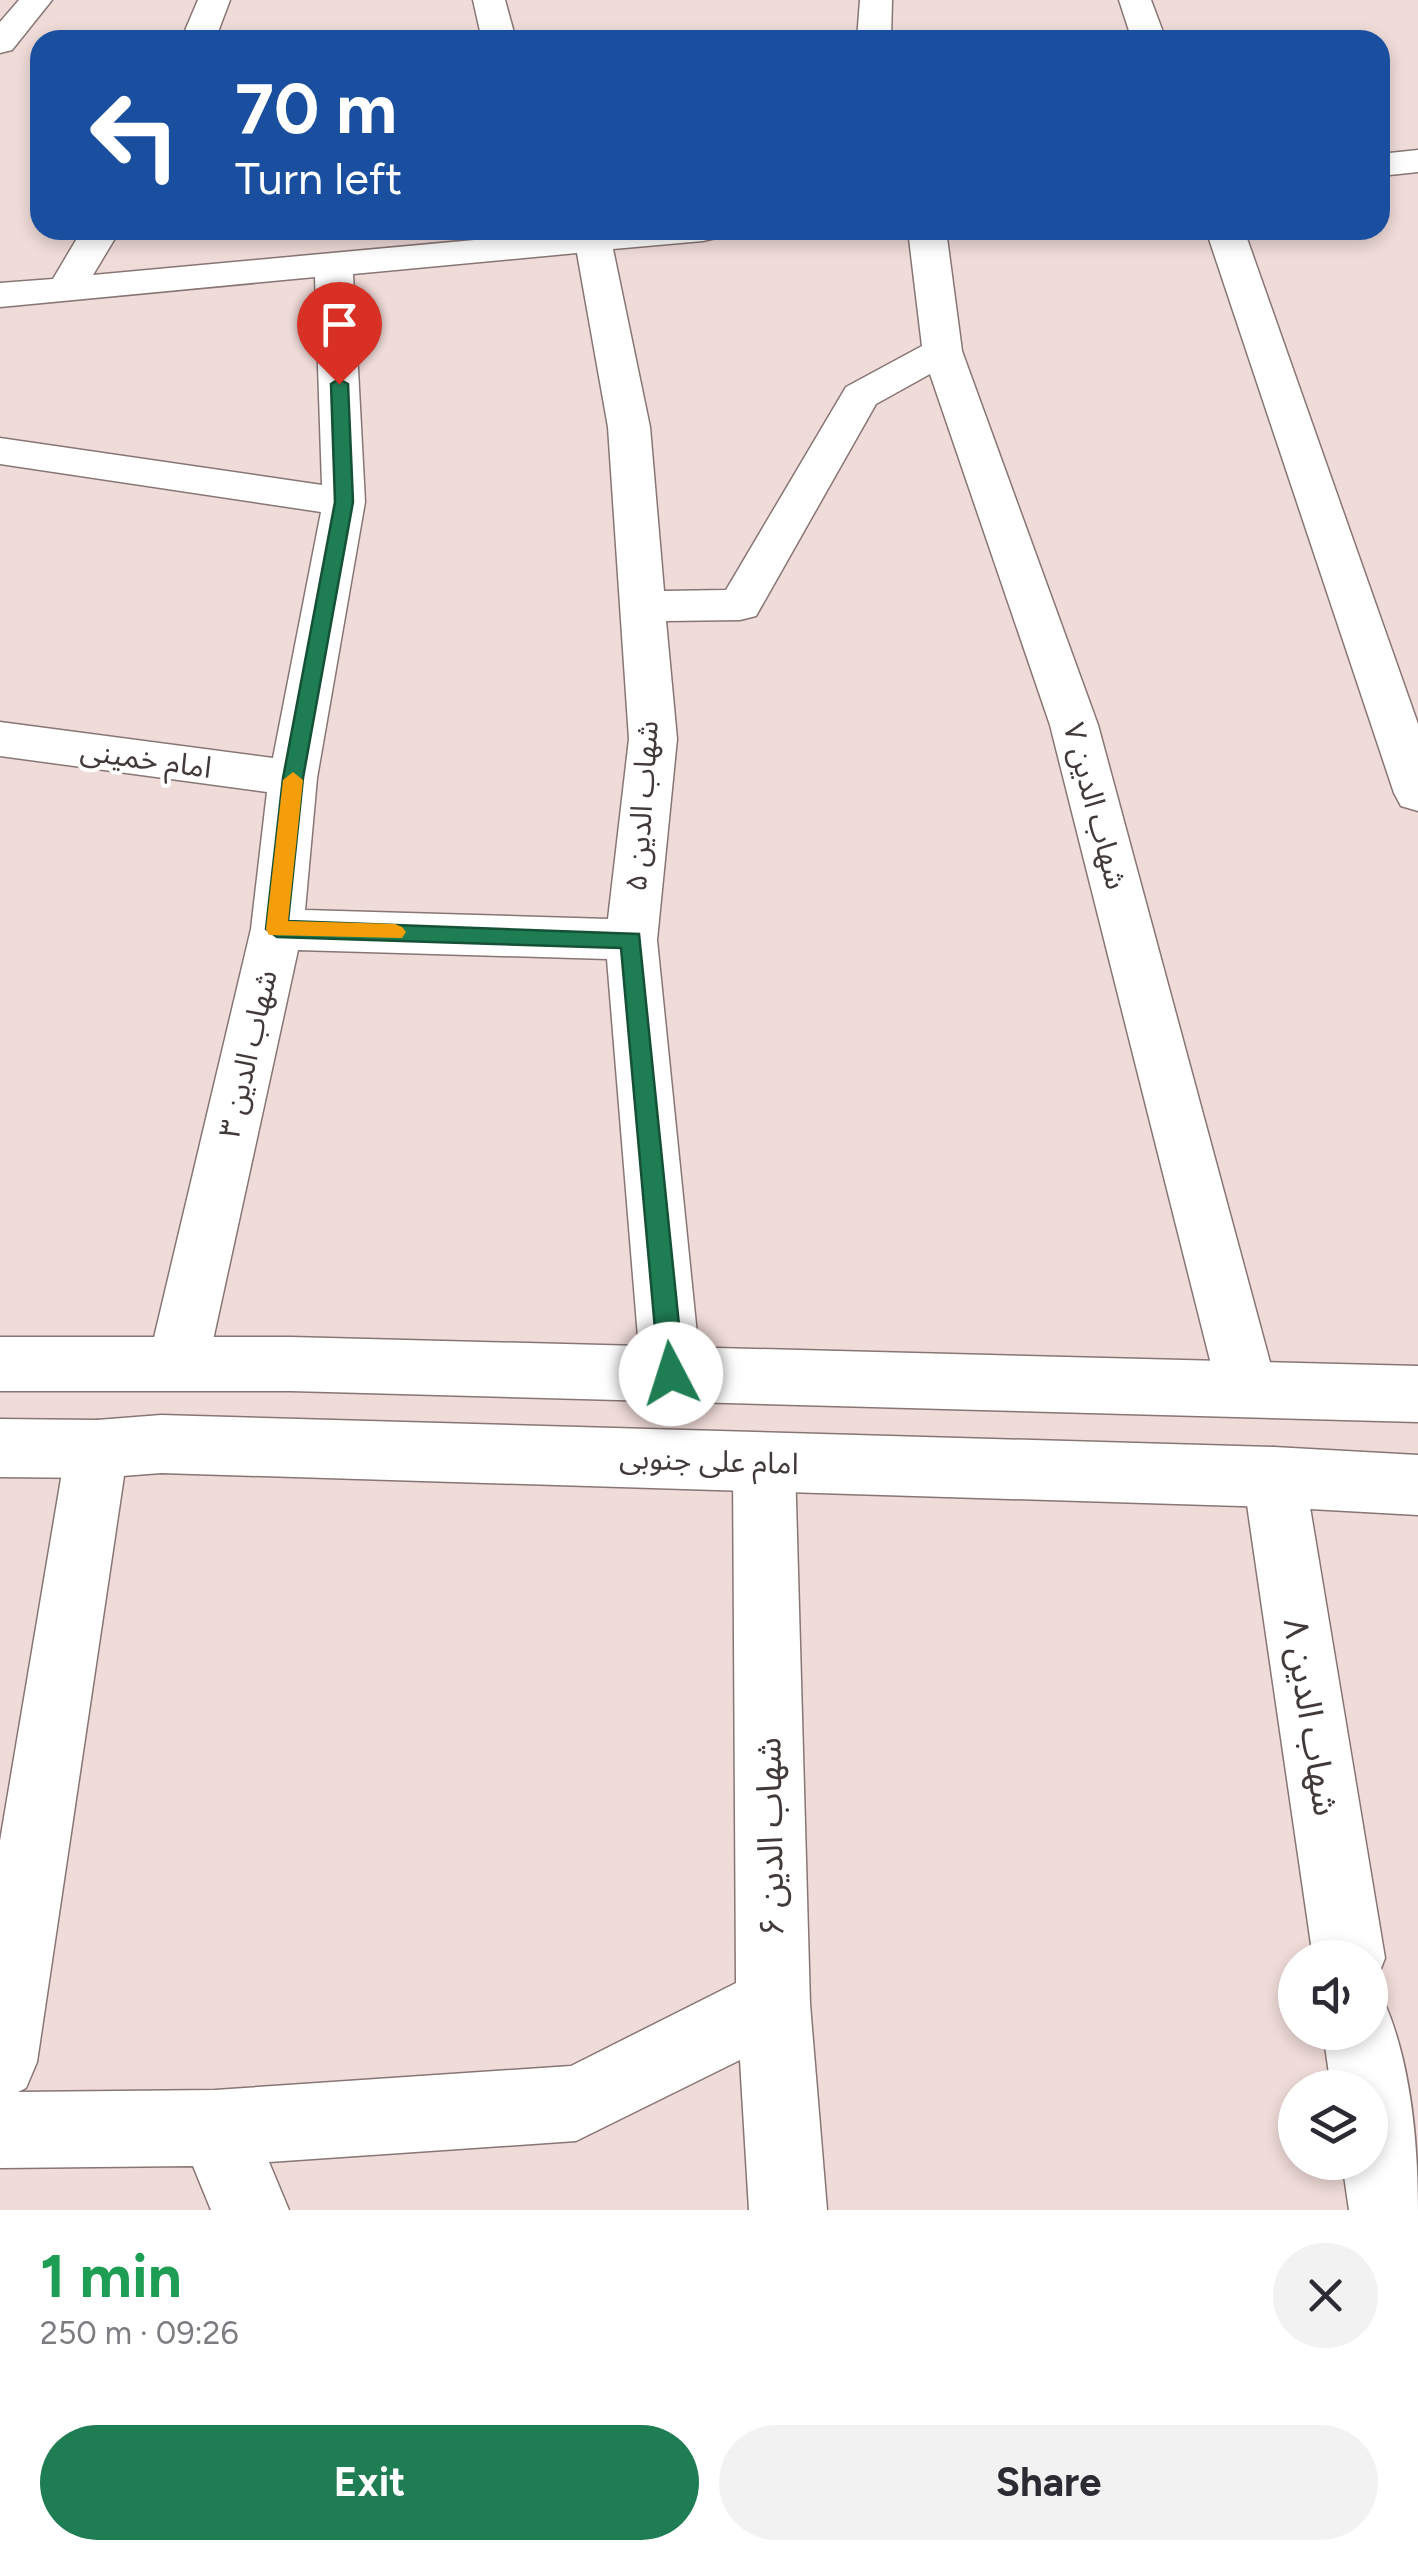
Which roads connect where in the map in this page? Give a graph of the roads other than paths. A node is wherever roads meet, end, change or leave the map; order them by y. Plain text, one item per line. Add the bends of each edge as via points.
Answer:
1 (36, 0) edge
2 (214, 0) edge
3 (489, 0) edge
4 (876, 0) edge
5 (1135, 0) edge
6 (202, 30) edge
7 (496, 30) edge
8 (874, 30) edge
9 (1146, 30) edge
10 (0, 43) edge
11 (1418, 161) edge
12 (1390, 164) edge
13 (95, 240) edge
14 (514, 240) edge
15 (593, 240) edge
16 (927, 240) edge
17 (1228, 240) edge
18 (334, 266) junction
19 (64, 292) junction
20 (0, 295) edge
21 (942, 351) junction
22 (0, 450) edge
23 (344, 502) junction
24 (643, 606) junction
25 (0, 739) edge
26 (293, 778) junction
27 (1418, 793) edge
28 (277, 929) junction
29 (631, 940) junction
30 (178, 1363) junction
31 (0, 1364) edge
32 (671, 1374) junction
33 (1247, 1388) junction
34 (1418, 1394) edge
35 (0, 1448) edge
36 (97, 1449) junction
37 (764, 1464) junction
38 (1274, 1477) junction
39 (1418, 1484) edge
40 (1346, 1940) edge
41 (773, 2004) junction
42 (0, 2057) edge
43 (215, 2128) junction
44 (0, 2130) edge
45 (1383, 2180) edge
46 (250, 2210) edge
47 (788, 2210) edge
48 (1388, 2210) edge

1 - 10 street
2 - 6 street
3 - 7 street
4 - 8 street
5 - 9 street
11 - 12 street
13 - 19 street
14 - 18 street
15 - 24 street, شهاب الدین ۵ via 629,427
16 - 21 street, شهاب الدین ۷
17 - 27 street
18 - 19 street
18 - 23 street, شهاب الدین ۳
19 - 20 street
21 - 24 street via 860,396 740,605
21 - 33 street, شهاب الدین ۷ via 1074,725
22 - 23 street
23 - 26 street, شهاب الدین ۳
24 - 29 street, شهاب الدین ۵ via 652,738
25 - 26 street, امام خمینی
26 - 28 street, شهاب الدین ۳
28 - 29 street
28 - 30 street, شهاب الدین ۳
29 - 32 street, شهاب الدین ۵
30 - 31 street
30 - 32 street
32 - 33 street
33 - 34 street
35 - 36 street, امام علی جنوبی
36 - 37 street, امام علی جنوبی via 161,1444
36 - 42 street
37 - 38 street, امام علی جنوبی
37 - 41 street, شهاب الدین ۶
38 - 39 street, امام علی جنوبی
38 - 40 street, شهاب الدین ۸
41 - 43 street via 576,2102
41 - 47 street, شهاب الدین ۶
43 - 44 street
43 - 46 street
45 - 48 street

